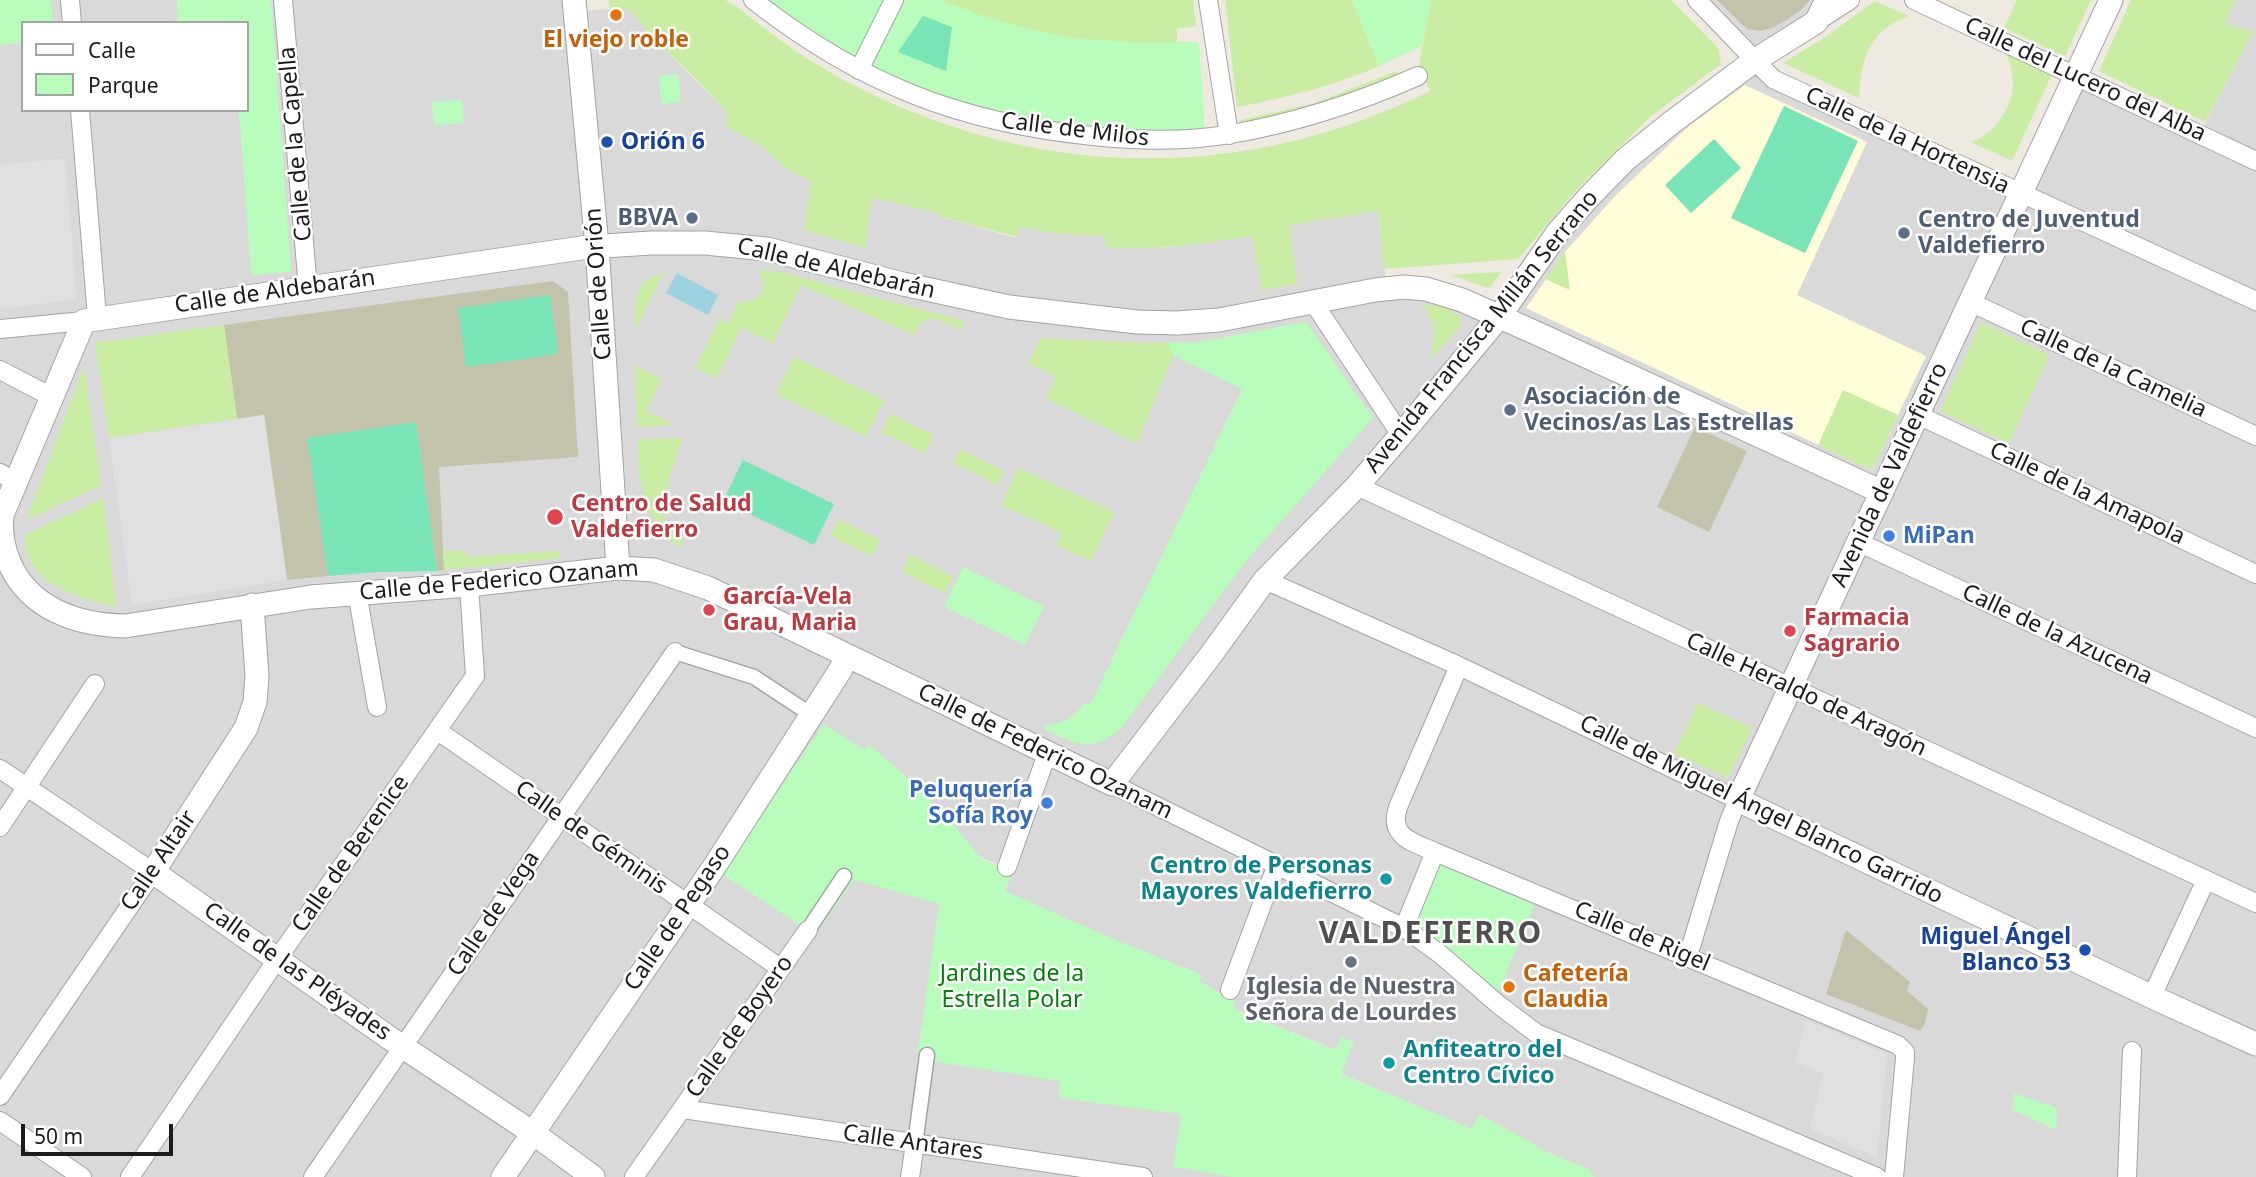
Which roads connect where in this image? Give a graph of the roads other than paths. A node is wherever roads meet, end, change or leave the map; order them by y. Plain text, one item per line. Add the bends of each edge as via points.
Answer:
1 (70, 0) edge
2 (283, 0) edge
3 (574, 0) edge
4 (753, 0) edge
5 (894, 0) edge
6 (1208, 0) edge
7 (1697, 0) edge
8 (1827, 0) edge
9 (1850, 0) edge
10 (1914, 0) edge
11 (2111, 0) edge
12 (72, 21) edge
13 (1816, 22) junction
14 (1754, 61) junction
15 (859, 70) junction
16 (1418, 76) dead end
17 (2076, 77) junction
18 (79, 112) edge
19 (1230, 135) junction
20 (2256, 161) edge
21 (2020, 193) junction
22 (597, 246) junction
23 (308, 288) junction
24 (2256, 301) edge
25 (1312, 302) junction
26 (1970, 302) junction
27 (1499, 317) junction
28 (91, 319) junction
29 (0, 329) edge
30 (0, 370) edge
31 (52, 397) junction
32 (1918, 415) junction
33 (1401, 435) junction
34 (2256, 436) edge
35 (8, 477) edge
36 (1357, 486) junction
37 (1882, 492) junction
38 (1, 539) edge
39 (1858, 542) junction
40 (618, 568) junction
41 (2256, 574) edge
42 (1265, 580) junction
43 (469, 585) junction
44 (357, 592) junction
45 (252, 605) junction
46 (675, 652) joint
47 (846, 654) junction
48 (1459, 666) junction
49 (95, 684) dead end
50 (1790, 688) junction
51 (377, 707) dead end
52 (804, 710) dead end
53 (2256, 728) edge
54 (438, 731) junction
55 (1048, 751) junction
56 (0, 769) edge
57 (1112, 784) junction
58 (27, 788) junction
59 (1738, 800) junction
60 (561, 817) junction
61 (0, 827) edge
62 (1436, 852) junction
63 (1007, 867) dead end
64 (1276, 867) junction
65 (153, 872) junction
66 (844, 876) dead end
67 (2206, 880) junction
68 (2256, 903) edge
69 (688, 904) junction
70 (1404, 928) junction
71 (808, 930) joint
72 (1688, 956) junction
73 (278, 958) junction
74 (780, 968) junction
75 (1230, 990) dead end
76 (2152, 996) junction
77 (2256, 1044) edge
78 (404, 1047) junction
79 (2132, 1051) dead end
80 (927, 1055) dead end
81 (0, 1096) edge
82 (683, 1109) junction
83 (0, 1121) edge
84 (533, 1133) junction
85 (915, 1143) junction
86 (82, 1177) edge
87 (130, 1177) edge
88 (313, 1177) edge
89 (503, 1177) edge
90 (593, 1177) edge
91 (634, 1177) edge
92 (910, 1177) edge
93 (1143, 1177) edge
94 (1877, 1177) edge
95 (1894, 1177) edge
96 (2127, 1177) edge

1 - 12 street
2 - 23 street, Calle de la Capella
3 - 22 street, Calle de Orión
4 - 15 street, Calle de Milos via 792,31
5 - 15 street
6 - 19 street
7 - 14 street, Calle de la Hortensia
8 - 13 street
9 - 13 street, Avenida Francisca Millán Serrano
10 - 17 street, Calle del Lucero del Alba
11 - 17 street, Avenida de Valdefierro
13 - 14 street, Avenida Francisca Millán Serrano
14 - 21 street, Calle de la Hortensia via 1773,79
14 - 27 street, Avenida Francisca Millán Serrano via 1626,159 1558,232
15 - 19 street, Calle de Milos via 939,106 1056,133 1127,140
16 - 19 street, Calle de Milos via 1331,109
17 - 20 street, Calle del Lucero del Alba
17 - 21 street, Avenida de Valdefierro
18 - 28 street
21 - 24 street, Calle de la Hortensia
21 - 26 street, Avenida de Valdefierro
22 - 23 street, Calle de Aldebarán
22 - 25 street, Calle de Aldebarán via 705,243 767,249 1009,307 1137,322 1219,320
22 - 40 street, Calle de Orión
23 - 28 street, Calle de Aldebarán
25 - 27 street, Calle de Aldebarán via 1405,287 1447,295
25 - 33 street
26 - 32 street, Avenida de Valdefierro
26 - 34 street, Calle de la Camelia
27 - 33 street, Avenida Francisca Millán Serrano
27 - 37 street, Calle de Aldebarán
28 - 29 street, Calle de Aldebarán
28 - 31 street, Calle de Federico Ozanam
30 - 31 street
31 - 35 street, Calle de Federico Ozanam
32 - 37 street, Avenida de Valdefierro
32 - 41 street, Calle de la Amapola
33 - 36 street, Avenida Francisca Millán Serrano
35 - 38 street, Calle de Federico Ozanam
36 - 42 street, Avenida Francisca Millán Serrano
36 - 50 street, Calle Heraldo de Aragón
37 - 39 street, Avenida de Valdefierro
38 - 45 street, Calle de Federico Ozanam via 15,577 26,592 83,621 125,626
39 - 50 street, Avenida de Valdefierro
39 - 53 street, Calle de la Azucena
40 - 43 street, Calle de Federico Ozanam
40 - 47 street, Calle de Federico Ozanam via 637,567 680,577
42 - 48 street, Calle de Miguel Ángel Blanco Garrido
42 - 57 street, Avenida Francisca Millán Serrano
43 - 44 street, Calle de Federico Ozanam
43 - 54 street, Calle de Berenice via 475,676
44 - 45 street, Calle de Federico Ozanam
44 - 51 street
45 - 65 street, Calle Altair via 257,676 246,728
46 - 52 street via 754,677
46 - 60 street, Calle de Vega
47 - 55 street, Calle de Federico Ozanam
47 - 69 street, Calle de Pegaso via 841,670 802,732
48 - 59 street, Calle de Miguel Ángel Blanco Garrido
48 - 62 street, Calle de Rigel via 1395,816 1395,826 1403,836
49 - 58 street
50 - 59 street, Avenida de Valdefierro
50 - 67 street, Calle Heraldo de Aragón
54 - 60 street, Calle de Géminis
54 - 73 street, Calle de Berenice
55 - 57 street, Calle de Federico Ozanam
55 - 63 street
56 - 58 street, Calle de las Pléyades
57 - 64 street, Calle de Federico Ozanam
58 - 61 street
58 - 65 street, Calle de las Pléyades
59 - 72 street, Avenida de Valdefierro
59 - 76 street, Calle de Miguel Ángel Blanco Garrido
60 - 69 street, Calle de Géminis
60 - 78 street, Calle de Vega
62 - 70 street
62 - 72 street, Calle de Rigel
64 - 70 street, Calle de Federico Ozanam
64 - 75 street
65 - 73 street, Calle de las Pléyades
65 - 81 street, Calle Altair
66 - 71 street, Calle de Boyero
67 - 68 street, Calle Heraldo de Aragón
67 - 76 street
69 - 74 street, Calle de Géminis
69 - 84 street, Calle de Pegaso
70 - 94 street, Calle de Federico Ozanam via 1536,1033
71 - 74 street, Calle de Boyero
72 - 95 street, Calle de Rigel via 1902,1048 1905,1058
73 - 78 street, Calle de las Pléyades
73 - 87 street, Calle de Berenice
74 - 82 street, Calle de Boyero
76 - 77 street, Calle de Miguel Ángel Blanco Garrido
78 - 84 street, Calle de las Pléyades
78 - 88 street, Calle de Vega
79 - 96 street
80 - 85 street
82 - 85 street, Calle Antares
82 - 91 street, Calle de Boyero
83 - 86 street
84 - 89 street, Calle de Pegaso
84 - 90 street, Calle de las Pléyades
85 - 92 street
85 - 93 street, Calle Antares

